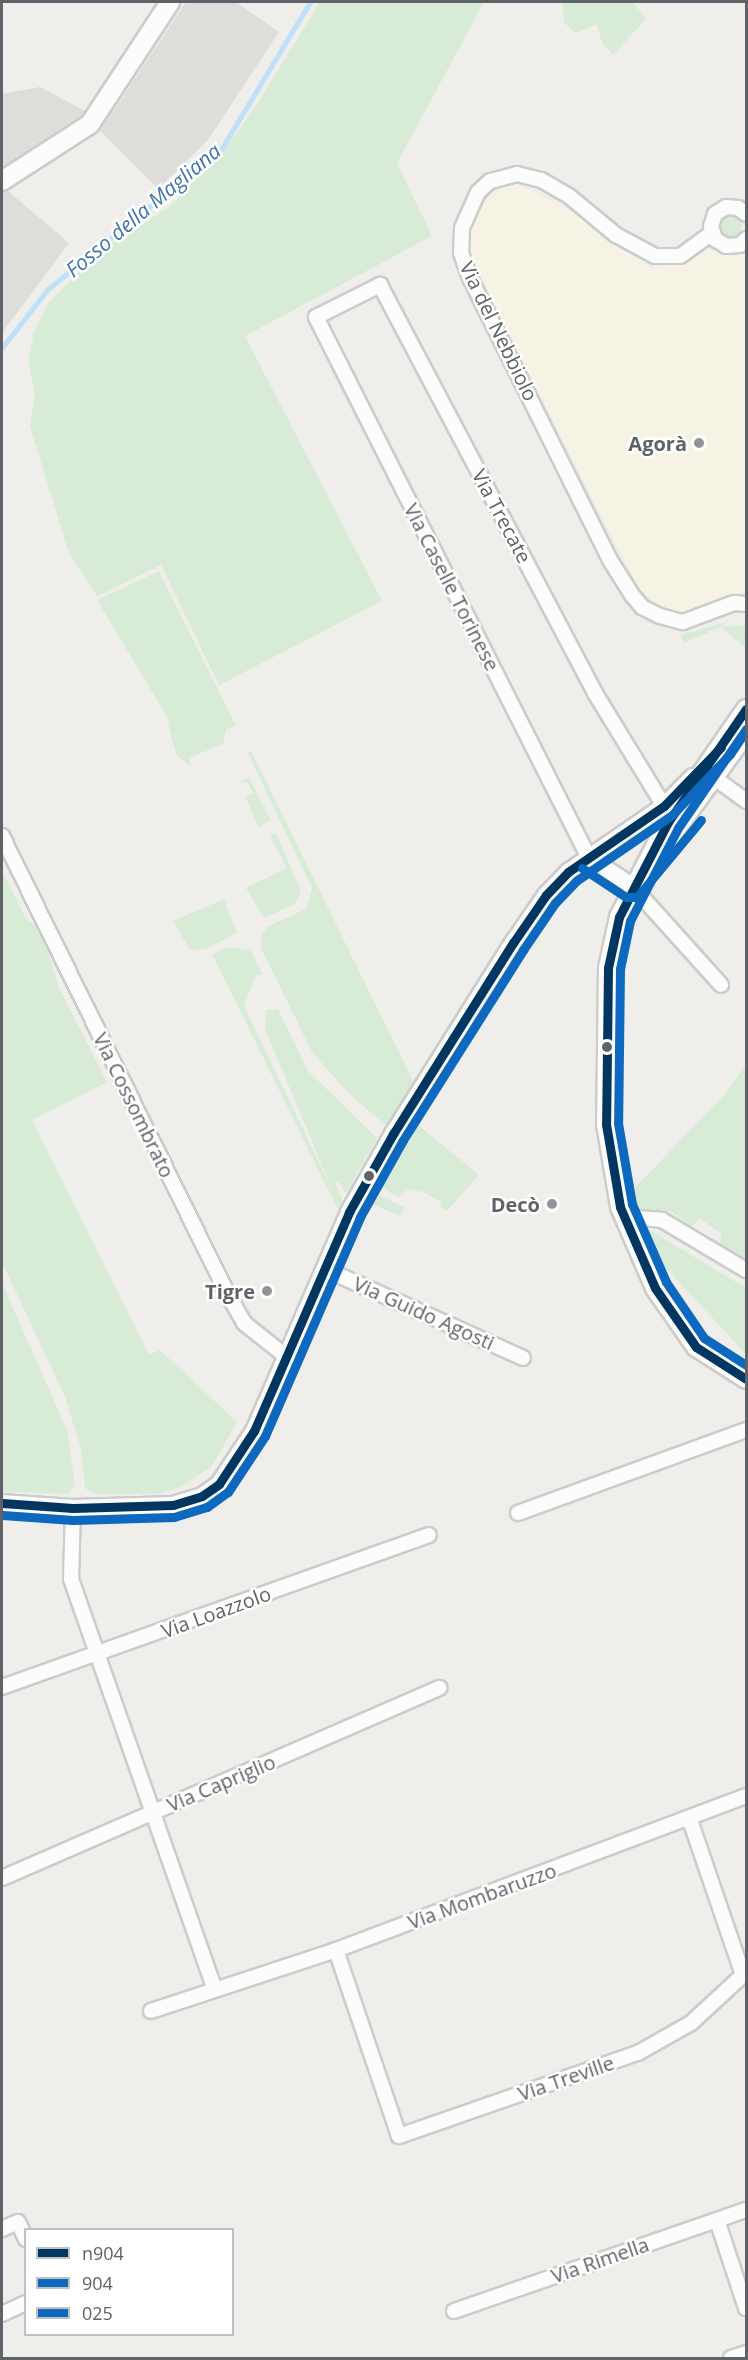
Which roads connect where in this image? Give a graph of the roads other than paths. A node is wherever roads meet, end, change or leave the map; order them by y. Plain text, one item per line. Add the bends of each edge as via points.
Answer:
1 (170, 2) edge
2 (2, 181) edge
3 (747, 214) edge
4 (712, 233) junction
5 (747, 239) edge
6 (316, 317) joint
7 (747, 604) edge
8 (747, 709) edge
9 (747, 733) edge
10 (721, 747) junction
11 (716, 779) junction
12 (747, 801) edge
13 (664, 806) junction
14 (2, 836) edge
15 (589, 858) junction
16 (636, 880) junction
17 (721, 985) dead end
18 (623, 1217) junction
19 (325, 1269) junction
20 (747, 1270) edge
21 (288, 1358) junction
22 (524, 1358) dead end
23 (747, 1379) edge
24 (747, 1430) edge
25 (2, 1503) edge
26 (73, 1508) junction
27 (518, 1513) dead end
28 (429, 1535) dead end
29 (98, 1655) junction
30 (2, 1687) edge
31 (440, 1688) dead end
32 (747, 1796) edge
33 (153, 1813) junction
34 (690, 1820) junction
35 (2, 1878) edge
36 (336, 1950) junction
37 (214, 1988) junction
38 (152, 2011) dead end
39 (747, 2210) edge
40 (717, 2220) junction
41 (2, 2229) edge
42 (24, 2235) edge
43 (24, 2304) edge
44 (747, 2308) edge
45 (454, 2311) dead end
46 (2, 2313) edge
47 (747, 2353) edge
48 (731, 2358) edge

1 - 2 main road via 90,124
3 - 4 street via 732,206 720,210 712,220
4 - 5 street via 726,246
4 - 7 street, Via del Nebbiolo via 680,256 655,256 616,235 559,190 541,180 516,174 490,181 478,192 462,228 461,253 610,560 632,595 642,607 683,622 734,603
6 - 13 street, Via Trecate via 380,285 595,693
6 - 15 street, Via Caselle Torinese
8 - 10 main road
9 - 11 main road
10 - 13 street
10 - 16 main road via 668,822
11 - 12 street
11 - 16 main road
13 - 15 street
14 - 21 street, Via Cossombrato via 227,1293 244,1323
15 - 16 street
15 - 19 street via 546,895 513,943 393,1134 349,1212
16 - 17 street
16 - 18 main road via 614,932 606,1010 607,1140
18 - 20 street via 662,1220
18 - 23 main road via 651,1279 678,1325 712,1360
19 - 21 street
19 - 22 street, Via Guido Agosti
21 - 26 street via 238,1458 211,1491 173,1505
24 - 27 street
25 - 26 street
26 - 29 street via 71,1579
28 - 29 street, Via Loazzolo
29 - 30 street, Via Loazzolo
29 - 33 street
31 - 33 street, Via Capriglio
32 - 34 street, Via Mombaruzzo
33 - 35 street, Via Capriglio
33 - 37 street
34 - 36 street, Via Mombaruzzo
34 - 36 street, Via Treville via 743,1975 691,2023 638,2053 399,2136
36 - 37 street, Via Mombaruzzo
37 - 38 street, Via Mombaruzzo
39 - 40 street, Via Rimella
40 - 44 street
40 - 45 street, Via Rimella
41 - 42 street via 18,2222
43 - 46 street
47 - 48 street

